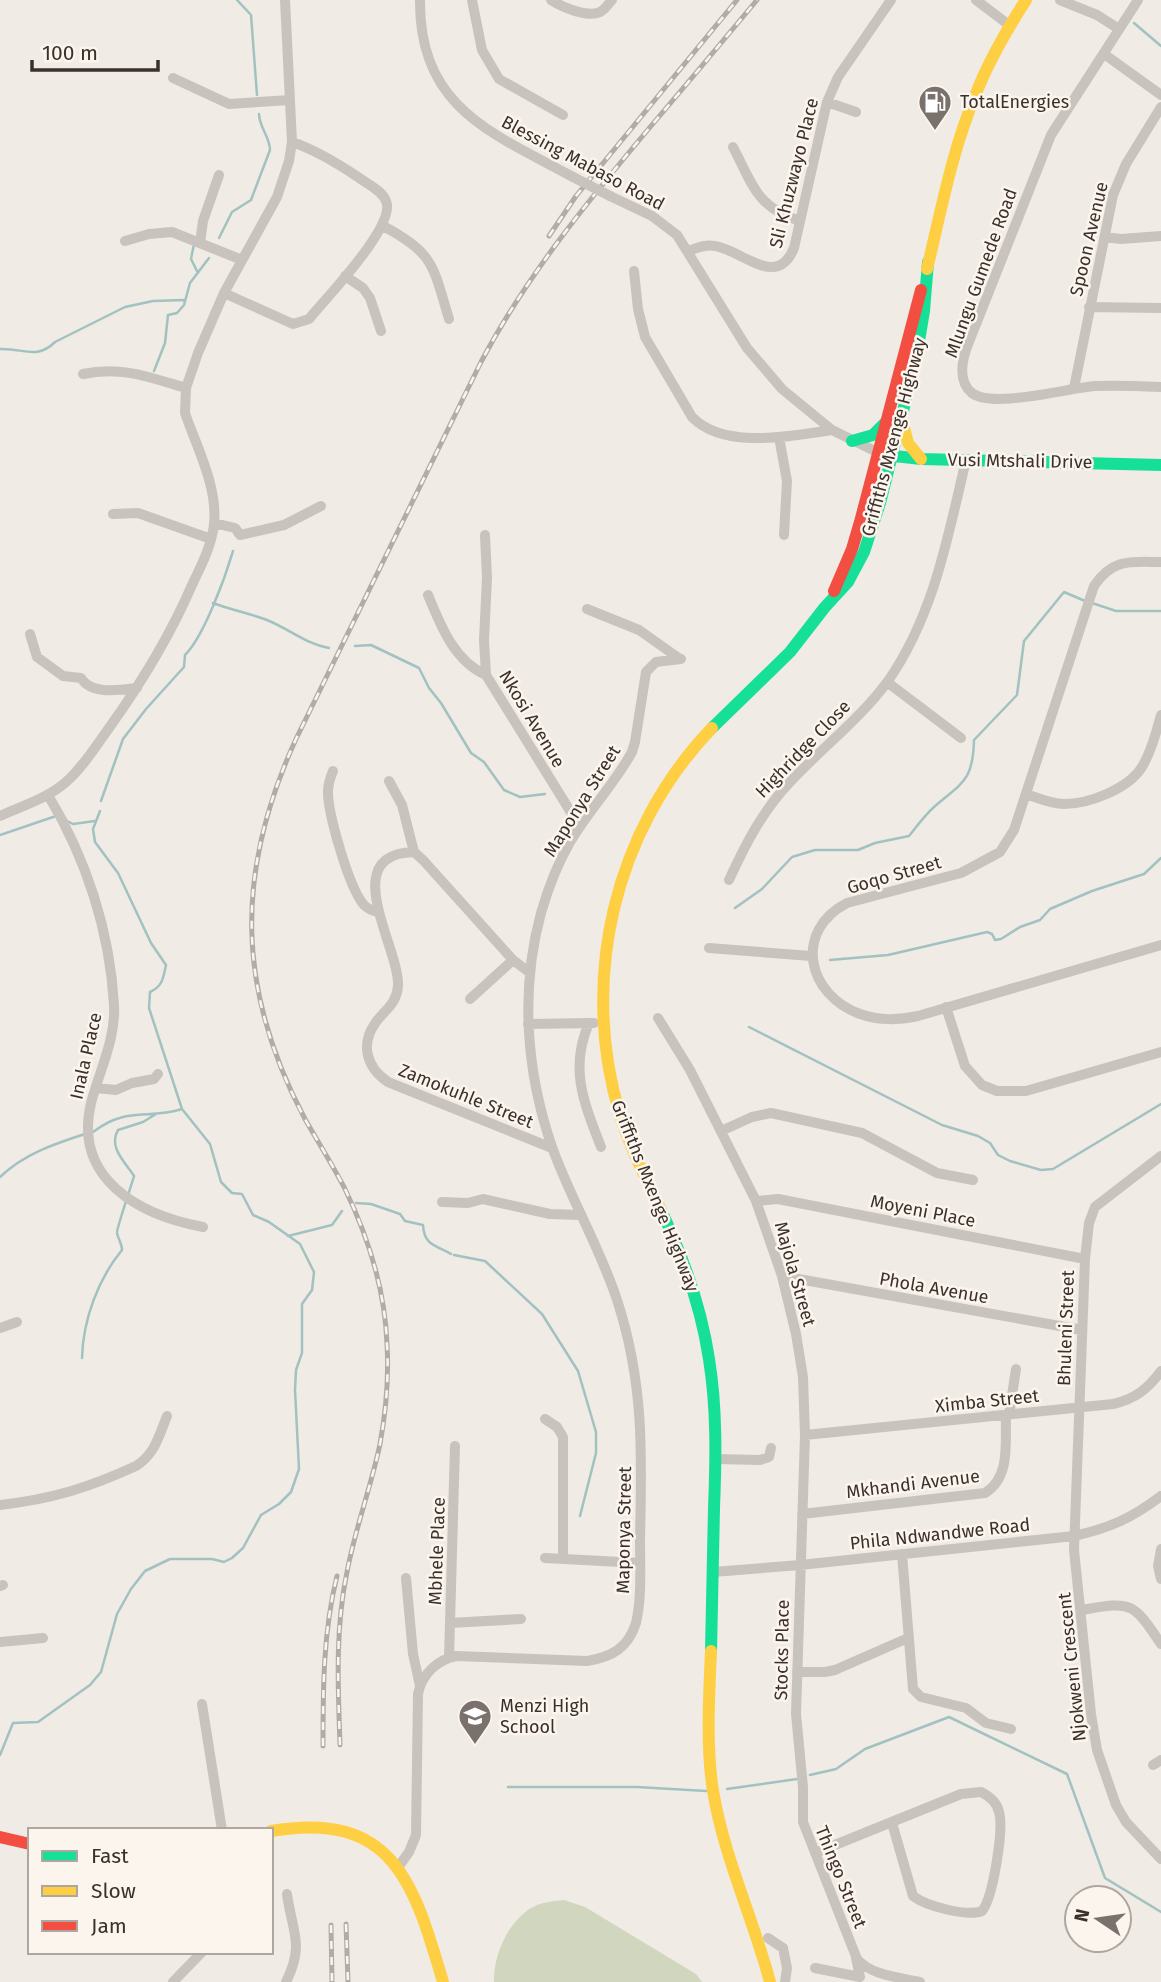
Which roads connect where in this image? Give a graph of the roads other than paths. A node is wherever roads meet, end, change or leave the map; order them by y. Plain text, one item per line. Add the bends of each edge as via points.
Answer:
1 (285, 0) edge
2 (420, 0) edge
3 (472, 0) edge
4 (551, 0) edge
5 (612, 0) edge
6 (976, 0) edge
7 (1026, 0) edge
8 (1060, 0) edge
9 (1138, 0) edge
10 (890, 2) edge
11 (1009, 25) junction
12 (1119, 29) junction
13 (1104, 54) junction
14 (173, 78) dead end
15 (1161, 95) edge
16 (290, 100) junction
17 (827, 102) junction
18 (1161, 107) edge
19 (856, 112) dead end
20 (563, 115) dead end
21 (292, 142) junction
22 (733, 147) dead end
23 (219, 175) dead end
24 (800, 221) junction
25 (383, 226) junction
26 (1161, 236) edge
27 (1105, 237) junction
28 (129, 240) dead end
29 (201, 243) junction
30 (688, 251) junction
31 (242, 260) junction
32 (928, 262) junction
33 (634, 271) dead end
34 (345, 276) junction
35 (224, 293) junction
36 (1089, 307) junction
37 (1161, 308) edge
38 (449, 319) dead end
39 (381, 331) dead end
40 (83, 374) dead end
41 (1161, 387) edge
42 (186, 388) junction
43 (1074, 388) junction
44 (904, 406) junction
45 (888, 421) junction
46 (832, 430) junction
47 (779, 437) junction
48 (852, 441) junction
49 (885, 455) junction
50 (921, 459) junction
51 (966, 460) junction
52 (1161, 465) edge
53 (321, 506) dead end
54 (113, 513) dead end
55 (214, 523) junction
56 (485, 535) dead end
57 (784, 535) dead end
58 (211, 539) junction
59 (1161, 562) edge
60 (428, 595) dead end
61 (587, 609) dead end
62 (30, 634) dead end
63 (486, 675) junction
64 (887, 681) junction
65 (137, 688) junction
66 (1161, 716) edge
67 (961, 738) dead end
68 (332, 771) dead end
69 (389, 781) dead end
70 (1026, 794) junction
71 (48, 795) junction
72 (0, 816) edge
73 (580, 827) junction
74 (414, 852) junction
75 (729, 880) dead end
76 (378, 912) junction
77 (1161, 945) edge
78 (709, 948) dead end
79 (811, 956) junction
80 (513, 960) junction
81 (528, 972) junction
82 (470, 999) dead end
83 (946, 1007) junction
84 (658, 1018) dead end
85 (589, 1023) junction
86 (603, 1023) junction
87 (528, 1024) junction
88 (1161, 1052) edge
89 (158, 1074) dead end
90 (96, 1088) junction
91 (721, 1131) junction
92 (552, 1147) junction
93 (601, 1147) dead end
94 (1161, 1156) edge
95 (972, 1180) dead end
96 (756, 1201) junction
97 (442, 1202) dead end
98 (581, 1215) junction
99 (203, 1227) dead end
100 (1085, 1259) junction
101 (782, 1276) junction
102 (17, 1322) dead end
103 (0, 1328) edge
104 (1082, 1330) junction
105 (1016, 1369) dead end
106 (1161, 1371) edge
107 (1079, 1407) junction
108 (1008, 1415) junction
109 (167, 1416) dead end
110 (545, 1419) dead end
111 (805, 1436) junction
112 (455, 1446) dead end
113 (771, 1448) dead end
114 (716, 1459) junction
115 (1161, 1496) edge
116 (0, 1505) edge
117 (802, 1514) junction
118 (1074, 1536) junction
119 (1161, 1549) edge
120 (902, 1554) junction
121 (545, 1558) dead end
122 (563, 1559) junction
123 (640, 1563) junction
124 (800, 1565) junction
125 (713, 1572) junction
126 (406, 1578) dead end
127 (1161, 1579) edge
128 (1082, 1610) junction
129 (521, 1619) dead end
130 (450, 1623) junction
131 (43, 1638) dead end
132 (908, 1638) junction
133 (0, 1642) edge
134 (1161, 1644) edge
135 (449, 1658) junction
136 (797, 1672) junction
137 (420, 1686) junction
138 (202, 1704) dead end
139 (1011, 1729) dead end
140 (798, 1736) joint
141 (892, 1823) junction
142 (222, 1828) edge
143 (273, 1831) edge
144 (0, 1837) edge
145 (28, 1844) edge
146 (815, 1853) junction
147 (1161, 1859) edge
148 (399, 1866) junction
149 (288, 1894) dead end
150 (768, 1938) dead end
151 (200, 1954) edge
152 (856, 1958) junction
153 (815, 1968) dead end
154 (173, 1982) edge
155 (286, 1982) edge
156 (443, 1982) edge
157 (770, 1982) edge
158 (785, 1982) edge
159 (920, 1982) edge

1 - 16 street
2 - 30 street, Blessing Mabaso Road, bridge via 421,27 434,73 480,126 664,224
3 - 20 street via 482,50 499,79
4 - 5 street via 592,13 603,11
6 - 11 street
7 - 11 street, Griffiths Mxenge Highway
8 - 12 street
9 - 12 street, Mlungu Gumede Road
10 - 17 street, Sli Khuzwayo Place
11 - 32 street, Griffiths Mxenge Highway via 970,109
12 - 13 street, Mlungu Gumede Road
13 - 15 street
13 - 43 street, Mlungu Gumede Road via 1045,148 962,369 973,394 988,399
14 - 16 street via 229,104
16 - 21 street
17 - 19 street
17 - 24 street, Sli Khuzwayo Place
18 - 27 street, Spoon Avenue via 1117,182
21 - 25 street via 334,161 380,193 388,211
21 - 31 street via 277,197
22 - 24 street via 762,202
23 - 29 street via 203,221
24 - 30 street, Sli Khuzwayo Place via 791,257 780,267 757,264 716,246
25 - 34 street
25 - 38 street via 409,240 432,264
26 - 27 street
27 - 36 street, Spoon Avenue
28 - 29 street via 172,232
29 - 31 street
30 - 46 street, Blessing Mabaso Road via 760,366
31 - 35 street
32 - 44 street, Griffiths Mxenge Highway via 925,316
32 - 45 street, Griffiths Mxenge Highway
33 - 47 street via 645,337 692,417 715,433
34 - 35 street via 309,319 293,324
34 - 39 street via 370,298
35 - 42 street
36 - 37 street
36 - 43 street, Spoon Avenue
40 - 42 street via 125,371
41 - 43 street, Mlungu Gumede Road
42 - 55 street via 185,413 210,484
44 - 49 street, Griffiths Mxenge Highway
44 - 50 street via 906,440
45 - 48 street via 873,435
45 - 49 street, Griffiths Mxenge Highway
46 - 47 street
46 - 48 street, Blessing Mabaso Road
47 - 57 street via 787,481
48 - 49 street, Blessing Mabaso Road
49 - 50 street, Vusi Mtshali Drive
49 - 86 street, Griffiths Mxenge Highway via 830,601 788,654 704,736 655,803 629,859 611,919 603,968
50 - 51 street, Vusi Mtshali Drive
51 - 52 street, Vusi Mtshali Drive
51 - 64 street, Highridge Close via 936,586
53 - 55 street via 284,525 240,535 235,528
54 - 58 street via 138,513
55 - 58 street
56 - 63 street, Nkosi Avenue
58 - 65 street via 179,615
59 - 70 street, Goqo Street via 1117,564 1094,586
60 - 63 street via 460,656
61 - 73 street, Maponya Street via 639,630 681,659 663,660 646,672 632,752
62 - 65 street via 37,657 63,676 80,678 98,688
63 - 73 street, Nkosi Avenue
64 - 67 street
64 - 75 street, Highridge Close via 763,815
65 - 71 street via 88,758
66 - 70 street via 1141,768 1118,789 1063,804
68 - 76 street via 329,802 342,858 360,899
69 - 74 street via 402,804
70 - 79 street, Goqo Street via 1011,836 993,858 961,873 847,903 823,922
71 - 72 street
71 - 90 street, Inala Place via 98,908 110,961 114,1017
73 - 81 street, Maponya Street via 551,884
74 - 76 street, Zamokuhle Street via 395,856 379,868 374,890
74 - 80 street
76 - 92 street, Zamokuhle Street via 398,988 366,1046 375,1071 388,1082
77 - 83 street
78 - 79 street
79 - 83 street via 826,990 858,1013 888,1020
80 - 81 street
80 - 82 street
81 - 87 street, Maponya Street
83 - 88 street via 965,1066 982,1085 998,1091 1026,1091
84 - 91 street, Majola Street via 691,1070
85 - 86 street
85 - 87 street
85 - 93 street via 580,1047 578,1072
86 - 114 street, Griffiths Mxenge Highway via 611,1080 624,1125 696,1300 715,1400
87 - 92 street, Maponya Street via 536,1093
89 - 90 street via 116,1090
90 - 99 street, Inala Place via 88,1133 89,1148 100,1171 139,1206
91 - 95 street via 771,1113 862,1133 937,1173
91 - 96 street, Majola Street
92 - 98 street, Maponya Street
94 - 100 street, Bhuleni Street via 1095,1207
96 - 100 street, Moyeni Place via 778,1199
96 - 101 street, Majola Street
97 - 98 street via 483,1199 550,1214
98 - 123 street, Maponya Street via 619,1305 639,1398
100 - 104 street, Bhuleni Street
101 - 104 street, Phola Avenue
101 - 111 street, Majola Street via 799,1355
102 - 103 street
104 - 107 street, Bhuleni Street
105 - 108 street, Mkhandi Avenue
106 - 107 street, Ximba Street via 1129,1401
107 - 108 street, Ximba Street
107 - 118 street, Bhuleni Street
108 - 111 street, Ximba Street
108 - 117 street, Mkhandi Avenue via 1003,1472 994,1488 985,1493
109 - 116 street via 156,1447 136,1466 58,1496
110 - 122 street via 563,1437
111 - 117 street, Majola Street
112 - 130 street, Mbhele Place
113 - 114 street via 769,1457 760,1460
114 - 125 street, Griffiths Mxenge Highway
115 - 118 street, Phila Ndwandwe Road via 1131,1517
117 - 124 street, Majola Street
118 - 120 street, Phila Ndwandwe Road
118 - 128 street, Njokweni Crescent
119 - 127 street
120 - 124 street, Phila Ndwandwe Road
120 - 132 street
121 - 122 street
122 - 123 street
123 - 135 street, Maponya Street via 638,1615 632,1634 610,1656 587,1661
124 - 125 street, Phila Ndwandwe Road
124 - 136 street, Stocks Place
125 - 157 street, Griffiths Mxenge Highway via 709,1713 713,1790 730,1861
126 - 137 street
128 - 134 street via 1129,1606 1143,1617
128 - 147 street, Njokweni Crescent via 1091,1714 1107,1783 1126,1822
129 - 130 street
130 - 135 street, Mbhele Place
131 - 133 street
132 - 136 street via 835,1670
132 - 139 street via 913,1689 921,1697 966,1708 986,1723
135 - 137 street via 432,1668
136 - 140 street, Stocks Place
137 - 148 street via 417,1826
138 - 142 street
140 - 146 street, Thingo Street via 803,1822
141 - 141 street via 968,1791 993,1800 1001,1823 990,1898 982,1911 968,1913 913,1896
141 - 146 street
143 - 148 street via 308,1826 351,1833 377,1846
144 - 145 street
146 - 152 street, Thingo Street
148 - 156 street via 422,1911
149 - 155 street via 297,1948
150 - 158 street via 783,1948
151 - 154 street
152 - 153 street via 860,1977
152 - 159 street via 873,1971

